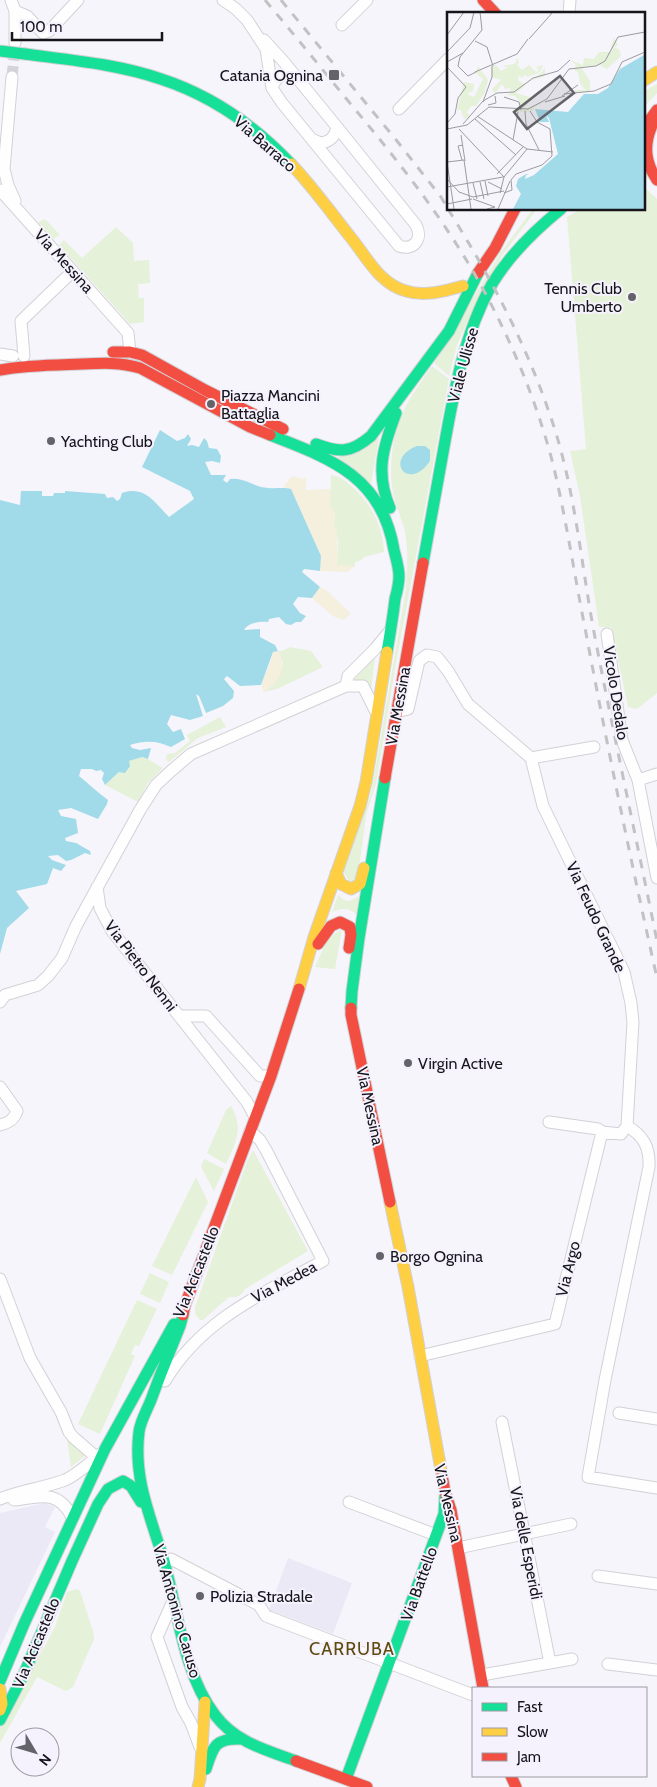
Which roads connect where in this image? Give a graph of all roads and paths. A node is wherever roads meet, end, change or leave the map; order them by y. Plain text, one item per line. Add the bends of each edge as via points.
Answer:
1 (78, 0) edge
2 (223, 0) edge
3 (367, 0) edge
4 (482, 0) edge
5 (13, 5) edge
6 (494, 12) edge
7 (342, 25) dead end
8 (256, 32) junction
9 (15, 43) tunnel mouth
10 (0, 51) edge
11 (447, 60) edge
12 (657, 72) edge
13 (296, 77) junction
14 (12, 78) tunnel mouth
15 (644, 80) edge
16 (272, 88) junction
17 (399, 109) dead end
18 (656, 113) edge
19 (644, 121) edge
20 (337, 127) junction
21 (644, 128) edge
22 (314, 140) junction
23 (2, 170) edge
24 (644, 179) edge
25 (657, 180) edge
26 (657, 189) edge
27 (0, 190) edge
28 (514, 210) edge
29 (523, 210) edge
30 (545, 210) edge
31 (560, 210) edge
32 (20, 212) junction
33 (518, 246) junction
34 (495, 248) junction
35 (74, 271) junction
36 (474, 280) junction
37 (130, 352) junction
38 (0, 354) edge
39 (19, 356) junction
40 (111, 357) junction
41 (0, 358) edge
42 (0, 370) edge
43 (402, 396) junction
44 (430, 520) joint
45 (399, 576) junction
46 (392, 628) junction
47 (607, 634) dead end
48 (346, 686) junction
49 (397, 712) junction
50 (378, 715) junction
51 (594, 747) dead end
52 (531, 758) junction
53 (657, 774) edge
54 (638, 780) junction
55 (382, 797) junction
56 (336, 873) junction
57 (657, 878) edge
58 (97, 887) junction
59 (307, 963) junction
60 (354, 975) junction
61 (0, 1002) edge
62 (179, 1016) junction
63 (271, 1076) junction
64 (0, 1087) edge
65 (255, 1116) junction
66 (549, 1122) dead end
67 (0, 1125) edge
68 (627, 1126) junction
69 (250, 1131) junction
70 (602, 1132) junction
71 (0, 1279) edge
72 (185, 1305) junction
73 (180, 1326) junction
74 (197, 1339) junction
75 (420, 1356) junction
76 (619, 1413) dead end
77 (144, 1417) junction
78 (657, 1419) edge
79 (502, 1422) dead end
80 (104, 1449) junction
81 (96, 1458) junction
82 (657, 1488) edge
83 (444, 1492) junction
84 (0, 1500) edge
85 (349, 1502) dead end
86 (72, 1517) junction
87 (149, 1520) junction
88 (571, 1524) dead end
89 (525, 1534) junction
90 (436, 1535) junction
91 (458, 1548) junction
92 (164, 1562) junction
93 (598, 1576) dead end
94 (657, 1584) edge
95 (173, 1600) junction
96 (37, 1645) junction
97 (572, 1659) dead end
98 (390, 1663) junction
99 (550, 1663) junction
100 (608, 1664) dead end
101 (657, 1670) edge
102 (482, 1675) junction
103 (0, 1681) edge
104 (0, 1687) edge
105 (484, 1687) edge
106 (472, 1695) edge
107 (206, 1702) junction
108 (0, 1710) edge
109 (0, 1720) edge
110 (240, 1739) junction
111 (201, 1749) junction
112 (199, 1783) edge
113 (345, 1783) edge
114 (367, 1787) edge

1 - 5 street via 49,31 43,33
2 - 8 street via 236,9
3 - 7 street
4 - 6 main road
5 - 9 street
8 - 13 street
8 - 16 street via 266,49
10 - 36 main road, Via Barraco, bridge via 110,65 204,97 256,132 284,158 388,282 409,292 426,294 463,286
11 - 17 street
12 - 15 main road
13 - 16 street via 290,74 278,77
13 - 20 street
14 - 23 street
16 - 22 street
18 - 19 main road
18 - 21 main road
18 - 25 main road via 644,150 648,166
20 - 22 street via 330,140 320,143
20 - 22 street via 416,225 419,237 411,246 399,246
23 - 32 street
24 - 26 main road
27 - 32 street, Via Messina
28 - 34 main road, Viale Ulisse
29 - 34 main road
30 - 33 main road
31 - 33 main road, Viale Ulisse
32 - 35 street, Via Messina
33 - 44 main road, Viale Ulisse via 491,286 464,349
34 - 36 main road, Viale Ulisse
35 - 37 street, Via Messina via 128,333
35 - 39 street via 21,321
36 - 43 main road, Viale Ulisse via 449,331
37 - 40 main road
37 - 43 main road via 142,355 288,431 338,451 363,444
38 - 39 street
39 - 40 main road
39 - 41 main road
40 - 42 main road
40 - 45 main road, Via Messina via 140,368 250,427 342,467 360,481 380,504 389,525
43 - 45 main road via 387,437 382,472 384,492 400,537
44 - 49 main road, Via Messina
45 - 46 main road, Via Messina
46 - 48 street via 348,676
46 - 50 main road, Via Messina
47 - 54 street, Vicolo Dedalo via 622,740
48 - 50 street via 363,686
48 - 58 street via 191,754 156,785
49 - 52 street via 408,710 419,660 432,655 441,661 468,704
49 - 55 main road, Via Messina
50 - 56 main road, Via Messina via 366,782
51 - 52 street
52 - 68 street, Via Feudo Grande via 543,806 624,972 632,1022
53 - 54 street
54 - 57 street, Vicolo Dedalo
55 - 56 main road via 371,817 360,884 348,888 341,884
55 - 60 main road, Via Messina
56 - 59 main road, Via Acicastello
58 - 61 street via 62,958 48,976 38,985 5,995
58 - 62 street, Via Pietro Nenni via 100,908 112,932
59 - 60 main road via 331,925 344,922 351,931 348,959
59 - 63 main road, Via Acicastello
60 - 75 main road, Via Messina via 351,1015
62 - 63 street, Via Pietro Nenni via 206,1016 260,1076
62 - 65 street, Via Pietro Nenni
63 - 65 main road, Via Acicastello
64 - 67 street via 17,1111 10,1121
65 - 69 main road, Via Acicastello
66 - 70 street
68 - 70 street via 622,1134
68 - 82 street via 646,1143 649,1167 604,1380 588,1476
69 - 72 main road, Via Acicastello
69 - 74 street, Via Medea via 266,1150 323,1262 240,1305
70 - 75 street, Via Argo via 555,1324
71 - 81 street via 30,1358 69,1432
72 - 73 main road
72 - 80 main road, Via Acicastello
73 - 74 street via 186,1335
73 - 77 main road
74 - 77 street via 172,1369
75 - 83 main road, Via Messina
76 - 78 street
77 - 87 main road via 139,1430 138,1472
79 - 89 street, Via delle Esperidi
80 - 81 street
80 - 86 main road, Via Acicastello
81 - 84 street via 65,1480 16,1492
83 - 90 main road, Via Battello via 445,1510
83 - 91 main road, Via Messina
84 - 86 street via 49,1496 65,1506
85 - 90 street
86 - 103 main road, Via Acicastello
87 - 92 main road, Via Antonino Caruso
87 - 96 main road, Via Acicastello via 131,1486 123,1481 112,1486 103,1496 72,1559
88 - 89 street
89 - 91 street
89 - 99 street, Via delle Esperidi
90 - 98 main road, Via Battello
91 - 102 main road, Via Messina
92 - 95 main road, Via Antonino Caruso
92 - 98 street via 171,1559 259,1604 266,1616
93 - 94 street
95 - 107 main road, Via Antonino Caruso via 185,1648
95 - 111 street via 157,1637
96 - 104 main road via 12,1688 5,1690
96 - 109 main road, Via Acicastello
97 - 99 street
98 - 106 street
98 - 113 main road, Via Battello
99 - 102 street
100 - 101 street
102 - 105 main road, Via Messina
104 - 108 main road, Via Acicastello
107 - 110 main road via 221,1724
107 - 111 main road
110 - 112 main road via 227,1738 218,1743 210,1753
110 - 113 main road
111 - 112 main road
113 - 114 main road

